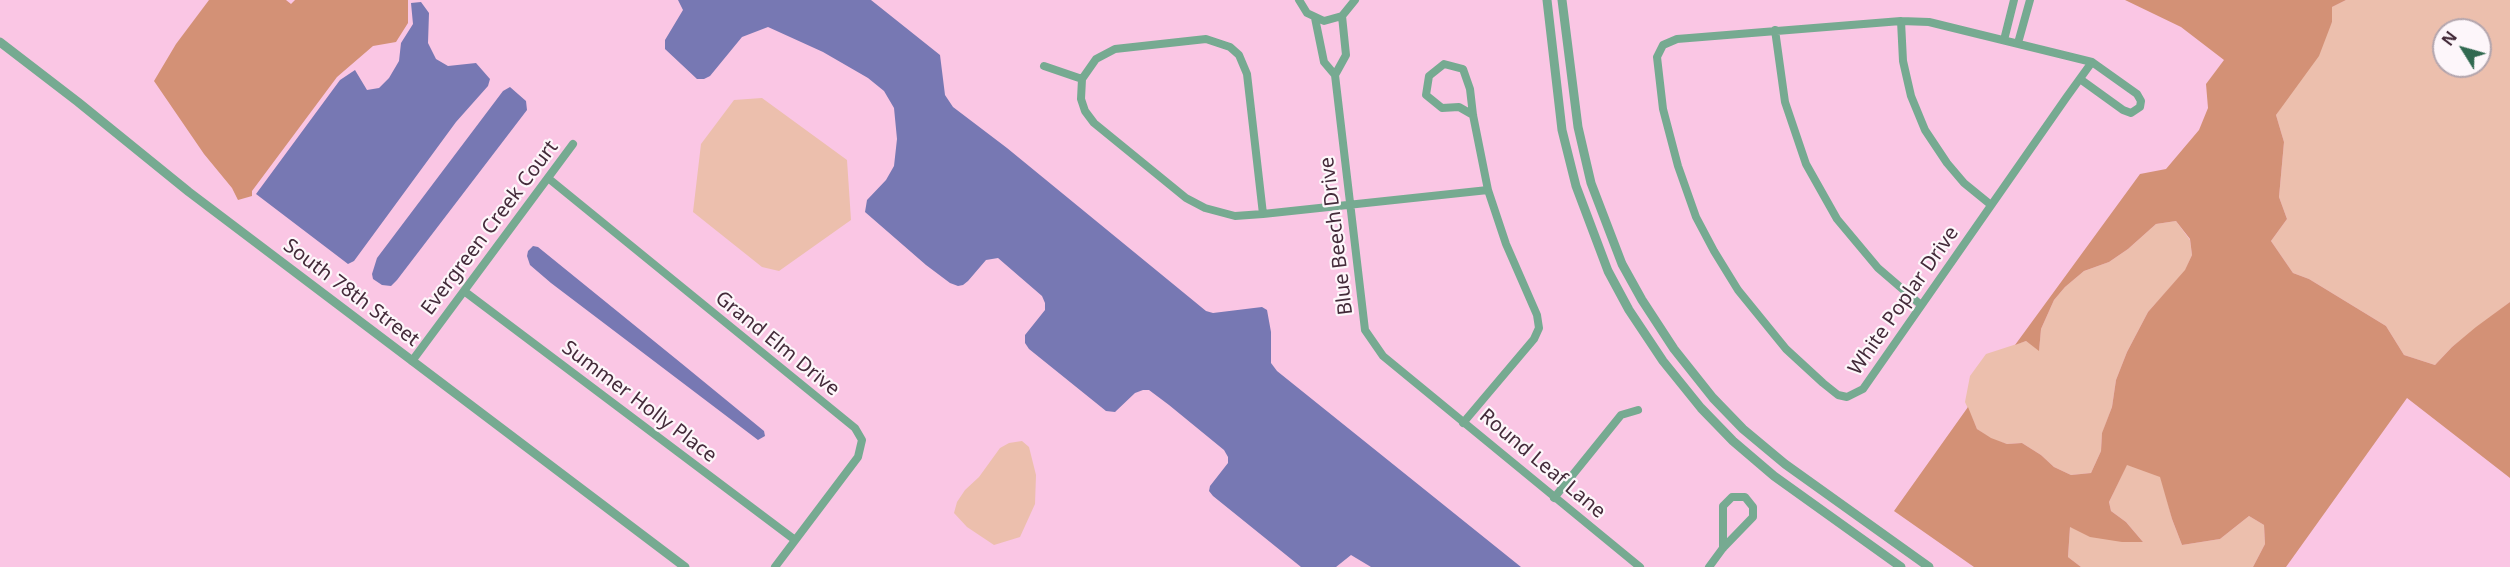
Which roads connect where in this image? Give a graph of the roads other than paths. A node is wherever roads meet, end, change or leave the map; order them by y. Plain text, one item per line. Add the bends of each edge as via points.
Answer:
1 (1299, 0) edge
2 (1355, 0) edge
3 (1547, 0) edge
4 (1562, 0) edge
5 (2014, 0) edge
6 (2030, 0) edge
7 (1342, 16) junction
8 (1315, 18) junction
9 (1901, 21) junction
10 (1775, 30) junction
11 (2004, 40) junction
12 (0, 42) edge
13 (2018, 43) junction
14 (2092, 62) junction
15 (1044, 66) dead end
16 (1335, 75) junction
17 (1082, 79) junction
18 (2080, 79) junction
19 (1473, 115) junction
20 (573, 144) dead end
21 (548, 178) junction
22 (1488, 190) junction
23 (1350, 204) junction
24 (1991, 205) junction
25 (1263, 214) junction
26 (464, 291) junction
27 (1921, 305) junction
28 (412, 361) junction
29 (1686, 365) junction
30 (1674, 375) junction
31 (1638, 410) dead end
32 (1463, 423) junction
33 (1554, 498) junction
34 (795, 540) junction
35 (1723, 548) junction
36 (685, 567) edge
37 (775, 567) edge
38 (1640, 567) edge
39 (1709, 567) edge
40 (1901, 567) edge
41 (1929, 567) edge

1 - 8 street
2 - 7 street
3 - 30 street via 1562,130 1576,186 1608,271 1629,310
4 - 29 street via 1578,127 1591,183 1622,264
5 - 11 street
6 - 13 street
7 - 8 street via 1324,21
7 - 16 street, Blue Beech Drive via 1346,55
8 - 16 street, Blue Beech Drive via 1324,62
9 - 10 street, White Poplar Drive
9 - 11 street, White Poplar Drive via 1929,22
9 - 24 street via 1908,84 1925,130 1959,177
10 - 27 street via 1785,102 1806,164 1837,219 1878,268
10 - 27 street, White Poplar Drive via 1677,39 1663,45 1657,57 1663,109 1678,166 1696,217 1714,251 1758,317 1786,349 1838,395 1847,397 1863,389
11 - 13 street, White Poplar Drive
12 - 28 street, South 78th Street
13 - 14 street, White Poplar Drive
14 - 18 street, White Poplar Drive
14 - 18 street, White Poplar Drive via 2137,94 2140,107 2131,112 2123,110
15 - 17 street
16 - 23 street, Blue Beech Drive
17 - 25 street via 1081,99 1094,123 1186,198 1235,216
17 - 25 street via 1096,59 1115,49 1206,39 1230,47 1239,55 1247,74
18 - 24 street, White Poplar Drive
19 - 19 street, Round Leaf Lane via 1459,107 1442,108 1426,95 1428,76 1444,64 1463,69
19 - 22 street, Round Leaf Lane
20 - 21 street, Evergreen Creek Court
21 - 26 street, Evergreen Creek Court
21 - 34 street, Grand Elm Drive via 855,428 862,440 858,457
22 - 23 street
22 - 32 street, Round Leaf Lane via 1539,328
23 - 25 street
23 - 32 street, Blue Beech Drive via 1365,330 1383,356
24 - 27 street, White Poplar Drive
26 - 28 street, Evergreen Creek Court
26 - 34 street, Summer Holly Place
28 - 36 street, South 78th Street
29 - 30 street
29 - 41 street via 1743,429 1785,464
30 - 40 street via 1717,425 1774,476
31 - 33 street via 1621,415
32 - 33 street, Round Leaf Lane
33 - 38 street, Round Leaf Lane
34 - 37 street, Grand Elm Drive
35 - 35 street via 1753,517 1753,507 1745,497 1732,497 1724,506
35 - 39 street

